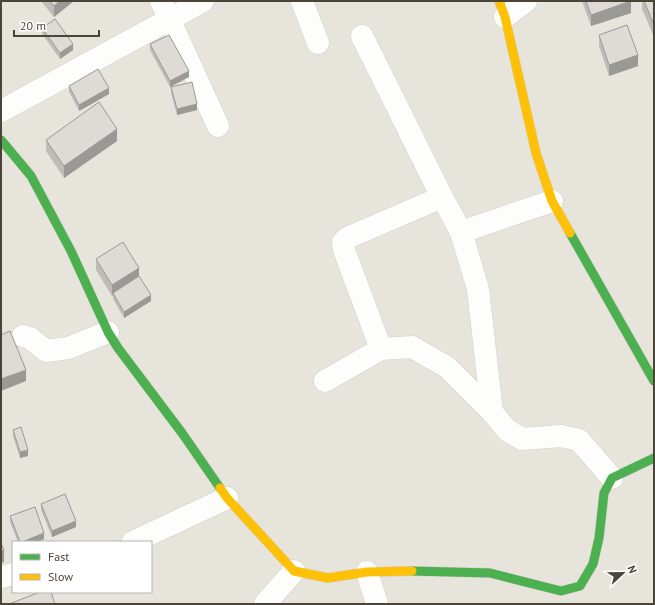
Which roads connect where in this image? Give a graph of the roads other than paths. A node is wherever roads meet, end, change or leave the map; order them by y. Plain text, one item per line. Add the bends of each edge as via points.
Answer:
1 (202, 1) edge
2 (302, 1) edge
3 (526, 1) edge
4 (502, 9) edge
5 (165, 10) edge
6 (362, 36) dead end
7 (318, 43) dead end
8 (1, 111) edge
9 (218, 126) dead end
10 (1, 140) edge
11 (442, 197) junction
12 (552, 201) junction
13 (461, 232) junction
14 (108, 332) junction
15 (23, 336) dead end
16 (381, 349) junction
17 (654, 380) edge
18 (324, 381) dead end
19 (492, 412) junction
20 (654, 458) edge
21 (612, 478) junction
22 (227, 498) junction
23 (135, 541) edge
24 (294, 571) junction
25 (374, 572) junction
26 (12, 574) edge
27 (1, 577) edge
28 (265, 604) edge
29 (377, 604) edge

1 - 5 street
2 - 7 street
3 - 4 street
4 - 12 street via 536,153
5 - 8 street
5 - 9 street
6 - 11 street
10 - 14 street via 31,176 71,251
11 - 13 street
11 - 16 street via 343,242
12 - 13 street
12 - 17 street
13 - 19 street via 478,289
14 - 15 street via 68,348 46,351 30,338
14 - 22 street
16 - 18 street
16 - 19 street via 412,347 432,357 447,367
19 - 21 street via 507,430 522,439 561,436 579,440
20 - 21 street
21 - 25 street via 604,493 593,564 580,586 561,591 490,573 410,570
22 - 23 street
22 - 24 street
24 - 25 street via 328,578
24 - 28 street
25 - 29 street
26 - 27 street

